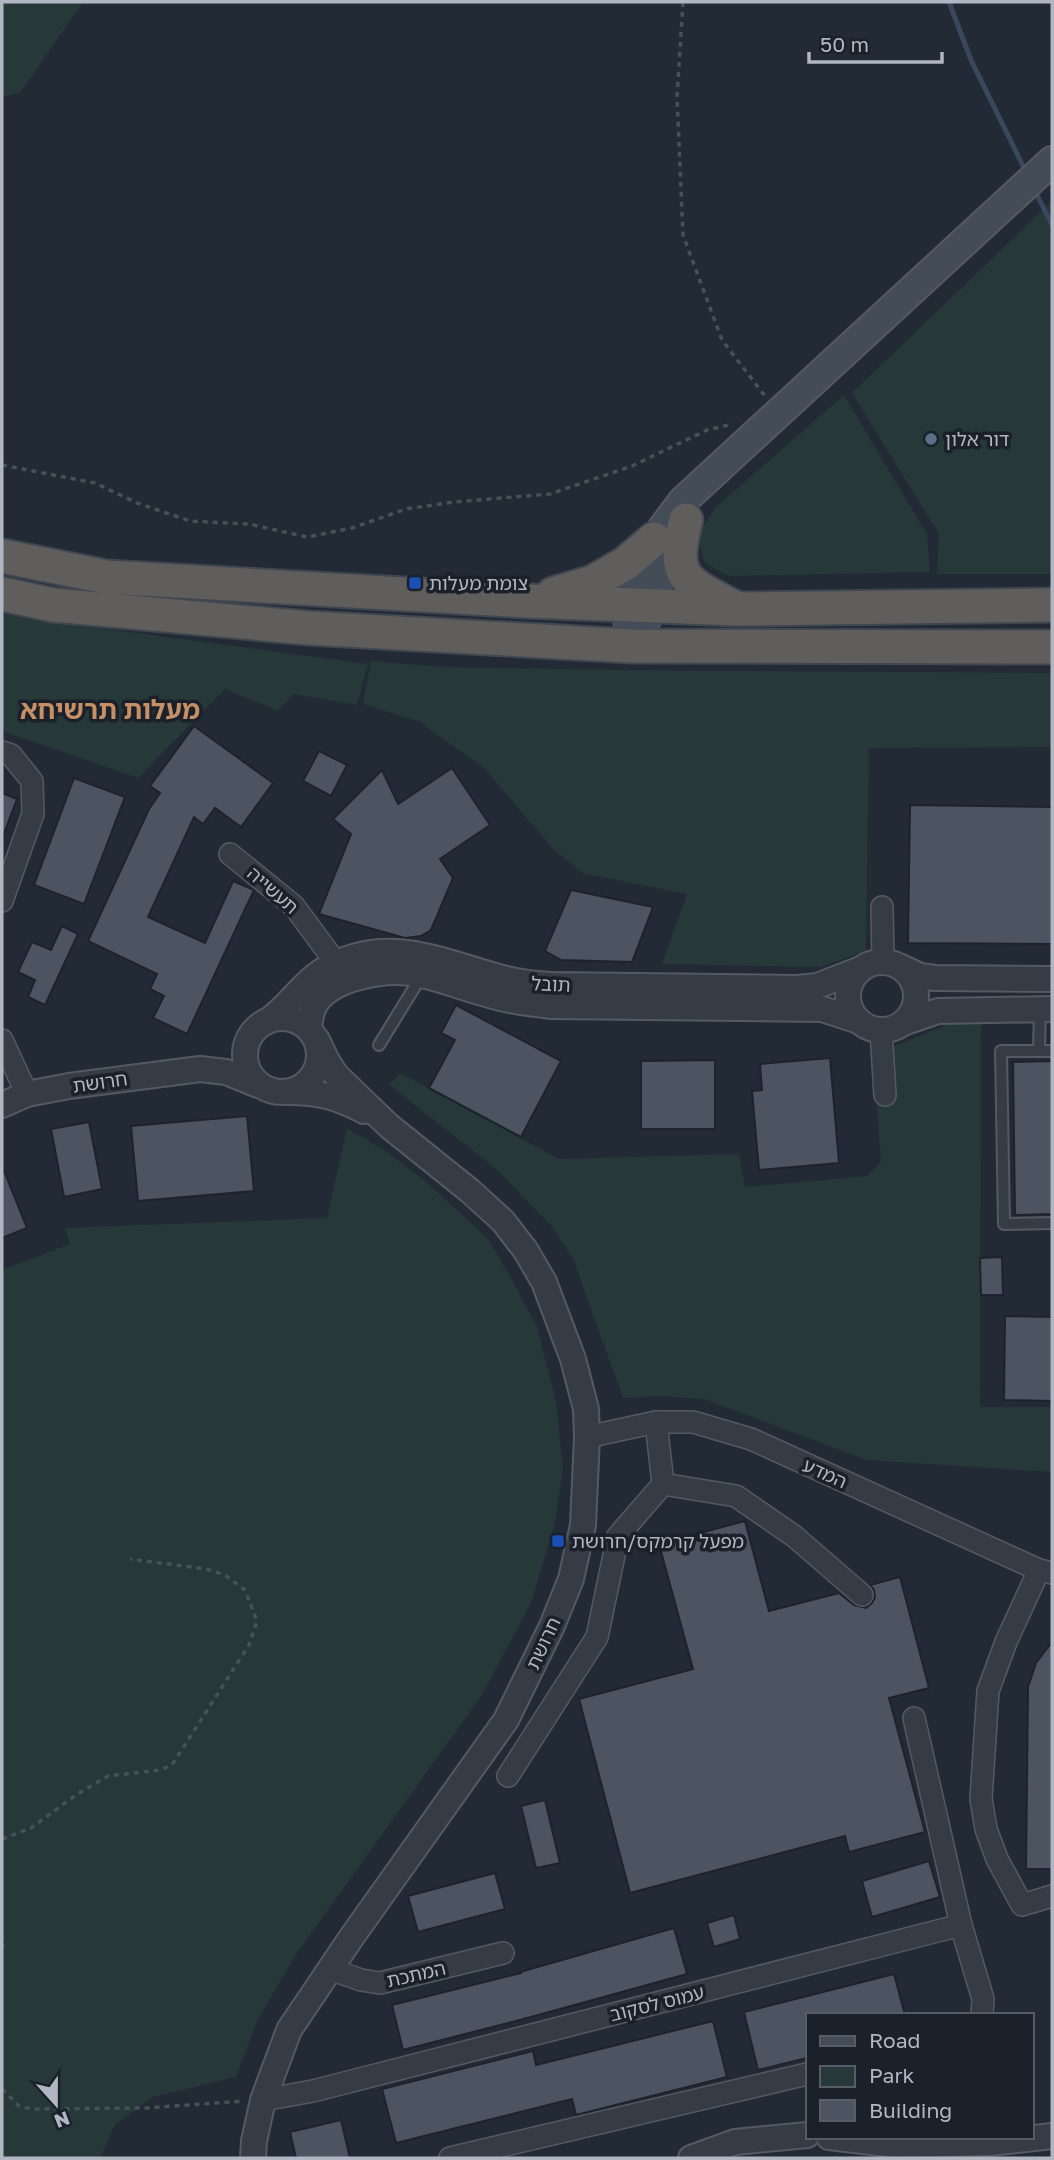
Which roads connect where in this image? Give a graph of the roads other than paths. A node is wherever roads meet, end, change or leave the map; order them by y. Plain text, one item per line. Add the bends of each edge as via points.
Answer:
1 (1052, 161) edge
2 (729, 458) junction
3 (686, 520) junction
4 (654, 539) junction
5 (2, 556) edge
6 (2, 594) edge
7 (528, 601) junction
8 (1052, 605) edge
9 (640, 606) junction
10 (737, 609) junction
11 (631, 646) junction
12 (1052, 647) edge
13 (2, 752) edge
14 (230, 854) dead end
15 (2, 901) edge
16 (882, 907) dead end
17 (336, 963) junction
18 (882, 966) junction
19 (422, 975) junction
20 (1052, 979) edge
21 (1046, 1009) edge
22 (881, 1025) junction
23 (257, 1029) junction
24 (313, 1034) junction
25 (2, 1040) edge
26 (379, 1045) dead end
27 (1039, 1051) junction
28 (1052, 1051) edge
29 (201, 1069) junction
30 (258, 1085) junction
31 (289, 1093) junction
32 (27, 1094) junction
33 (885, 1095) dead end
34 (2, 1105) edge
35 (389, 1126) junction
36 (1052, 1223) edge
37 (656, 1422) junction
38 (587, 1437) junction
39 (663, 1484) junction
40 (1045, 1572) edge
41 (862, 1595) dead end
42 (914, 1718) dead end
43 (508, 1776) dead end
44 (1052, 1896) edge
45 (961, 1925) junction
46 (503, 1952) dead end
47 (330, 1969) junction
48 (982, 2013) edge
49 (806, 2074) edge
50 (263, 2100) junction
51 (806, 2135) edge
52 (1052, 2136) edge
53 (1033, 2138) edge
54 (847, 2139) edge
55 (1025, 2139) edge
56 (523, 2150) edge
57 (253, 2158) edge
58 (450, 2158) edge
59 (691, 2158) edge

1 - 2 main road
2 - 3 main road
2 - 4 main road via 683,501
3 - 9 main road
3 - 10 highway via 680,561 685,577
4 - 7 highway via 626,564 593,582
4 - 9 main road via 637,570
5 - 7 highway via 106,577
6 - 11 highway via 53,605 309,628
7 - 9 highway
8 - 10 highway
9 - 10 highway
9 - 11 main road
11 - 12 highway
13 - 15 street via 11,755 32,781 33,814
14 - 17 street, תעשייה via 294,906
16 - 18 street
17 - 18 street, תובל via 372,954 410,952 499,977 552,985 796,988
17 - 23 street, תובל
18 - 20 street via 935,978
18 - 22 street via 853,978 848,1001 852,1012
18 - 22 street via 909,974 917,995 911,1015
19 - 22 street, תובל via 494,997 541,1004 822,1009
19 - 24 street, תובל via 386,972 344,982 316,1002 311,1016
19 - 26 lane
21 - 22 street via 938,1011
21 - 27 lane
22 - 33 street
23 - 24 street via 277,1018 289,1018
23 - 29 street, חרושת via 236,1053
23 - 30 street via 244,1058
24 - 31 street via 320,1050 316,1073
24 - 35 street, חרושת via 336,1075
25 - 32 street
27 - 28 lane
27 - 36 lane via 1001,1051 1004,1224
29 - 30 street, חרושת via 226,1072
29 - 32 street, חרושת
30 - 31 street
31 - 35 street, חרושת via 329,1095
32 - 34 street, חרושת
35 - 38 street, חרושת via 495,1213 526,1251 544,1282 573,1359 586,1409
37 - 38 street, המדע
37 - 39 street
37 - 40 street, המדע via 693,1422 751,1439
38 - 47 street, חרושת via 583,1525 571,1579 552,1626 506,1720
39 - 41 street via 736,1496 794,1536
39 - 43 street via 618,1535 597,1637
40 - 44 street via 1006,1642 988,1691 981,1799 997,1859 1022,1905
42 - 45 street
45 - 48 street via 983,1998
45 - 50 street, עמוס לסקוב
46 - 47 street, המתכת via 380,1983
47 - 50 street, חרושת via 289,2030
49 - 56 street
50 - 57 street, חרושת
51 - 59 street via 735,2142
52 - 53 street
54 - 55 street via 897,2145
56 - 58 street

